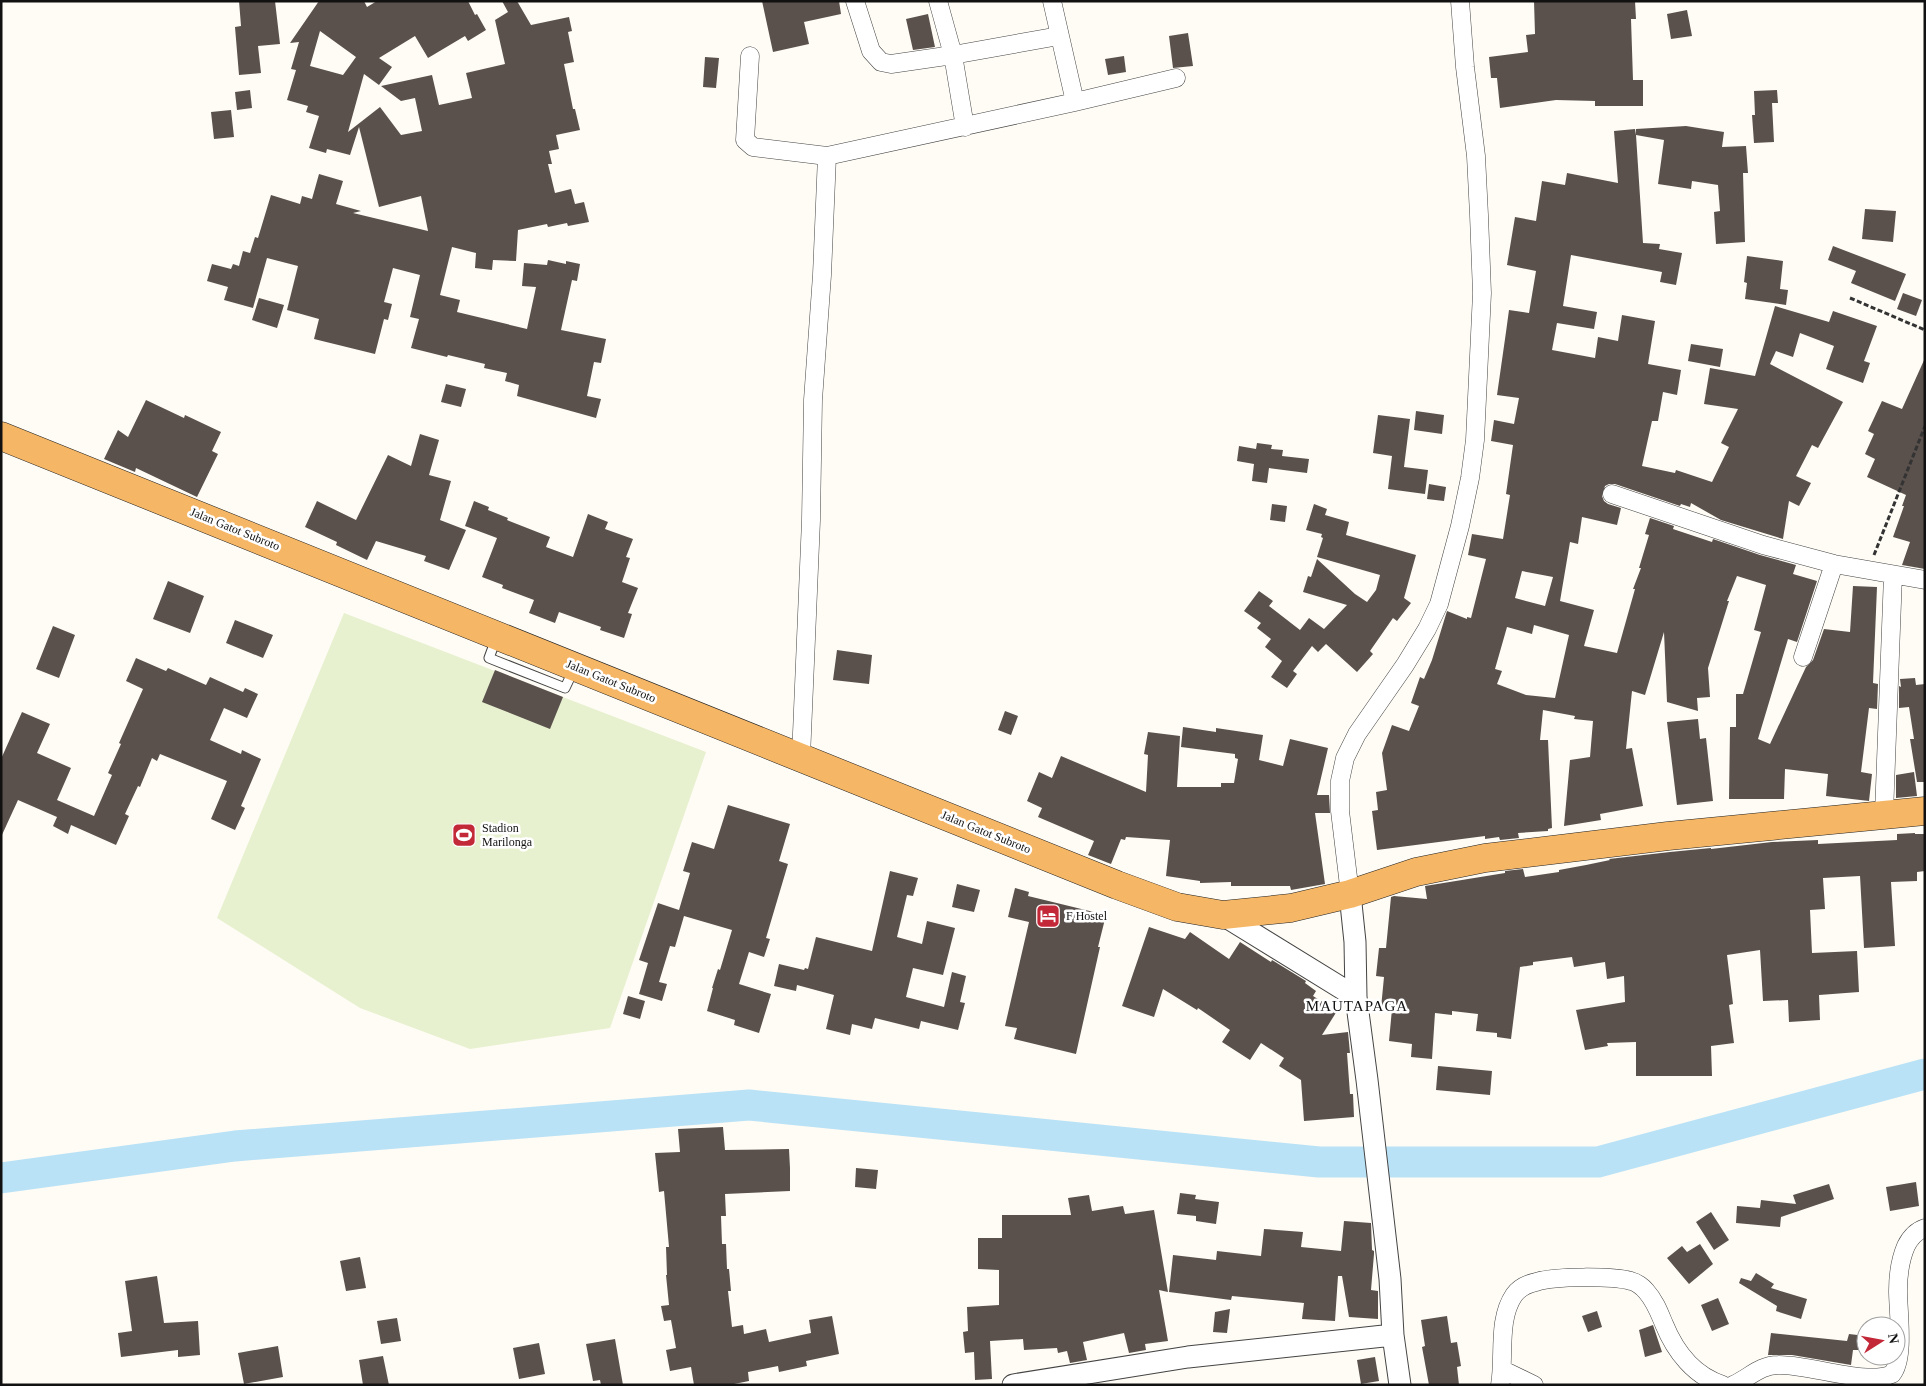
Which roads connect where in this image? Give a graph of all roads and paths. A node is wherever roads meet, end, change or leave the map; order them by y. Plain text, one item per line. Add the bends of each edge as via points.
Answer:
1 (855, 1) edge
2 (938, 1) edge
3 (1052, 1) edge
4 (1460, 1) edge
5 (1059, 36) junction
6 (953, 55) junction
7 (750, 56) dead end
8 (1176, 78) dead end
9 (1075, 102) junction
10 (965, 127) junction
11 (828, 156) junction
12 (1850, 298) dead end
13 (1925, 330) edge
14 (1925, 426) edge
15 (1, 436) edge
16 (1612, 494) dead end
17 (1834, 564) junction
18 (1868, 570) junction
19 (1893, 575) junction
20 (1925, 580) edge
21 (1803, 658) dead end
22 (801, 757) junction
23 (1925, 811) edge
24 (1884, 814) junction
25 (1350, 894) junction
26 (1223, 915) junction
27 (1356, 997) junction
28 (1925, 1228) edge
29 (1393, 1335) junction
30 (1502, 1377) edge
31 (1882, 1383) edge
32 (1013, 1385) edge
33 (1400, 1385) edge
34 (1534, 1385) edge
35 (1723, 1385) edge
36 (1733, 1385) edge

1 - 6 street via 872,51 881,62 891,64
2 - 6 street
3 - 5 street
4 - 25 street via 1480,225 1482,293 1475,440 1470,478 1439,604 1406,665 1357,734 1345,758 1340,781 1340,811
5 - 6 street
5 - 9 street
6 - 10 street
7 - 11 street via 745,140 753,147
8 - 9 street
9 - 10 street
10 - 11 street
11 - 22 street via 813,400
12 - 13 path
14 - 18 path
15 - 22 highway, Jalan Gatot Subroto
16 - 17 street via 1763,546
17 - 18 street
17 - 21 street
18 - 19 street
19 - 20 street
19 - 24 street
22 - 26 highway, Jalan Gatot Subroto via 1177,907
23 - 24 highway, Jalan Gatot Subroto
24 - 25 highway, Jalan Gatot Subroto via 1485,858 1416,872
25 - 26 highway, Jalan Gatot Subroto via 1291,908
25 - 27 street
26 - 27 street
27 - 29 street via 1390,1279
28 - 31 street via 1909,1240 1899,1269 1898,1359 1894,1372
29 - 32 street via 1188,1357
29 - 33 street
30 - 34 street
30 - 35 street via 1505,1317 1514,1295 1522,1287 1555,1278 1618,1279 1632,1281 1645,1289 1681,1355 1697,1371
31 - 36 street via 1854,1383 1778,1365 1754,1372

